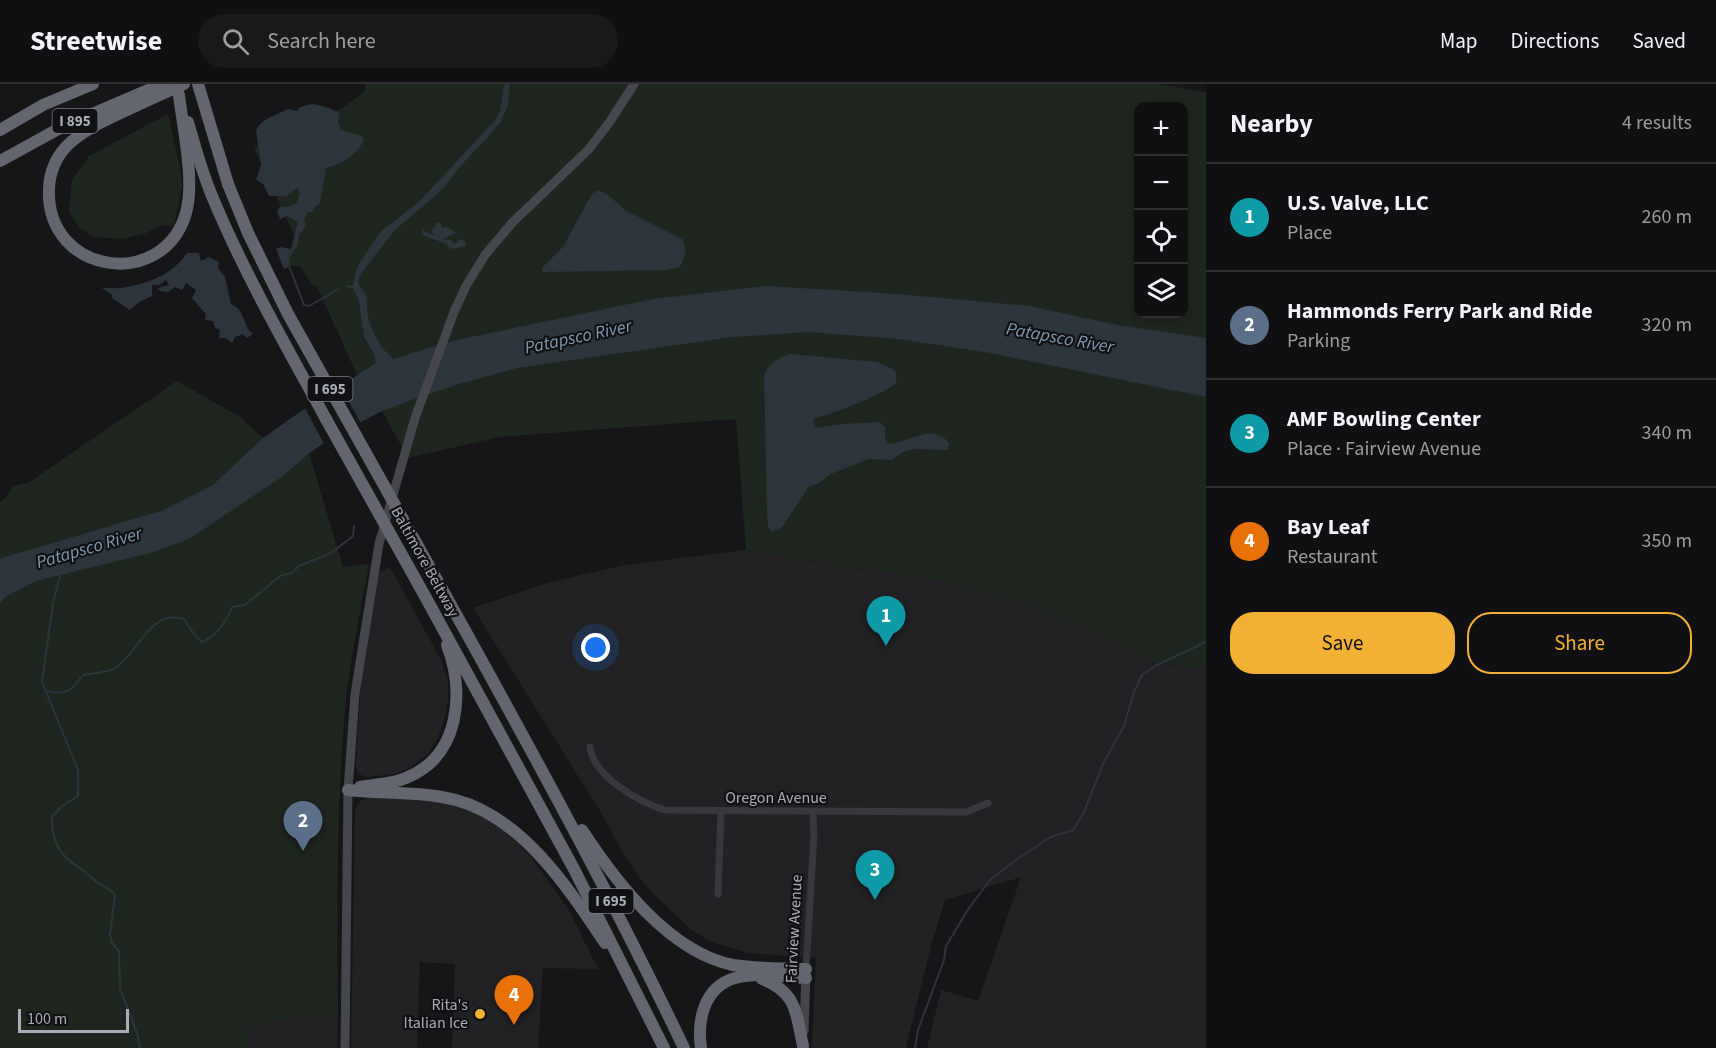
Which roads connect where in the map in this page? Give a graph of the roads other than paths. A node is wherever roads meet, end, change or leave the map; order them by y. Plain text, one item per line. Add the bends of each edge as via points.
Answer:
1 (93, 84) edge
2 (198, 84) edge
3 (634, 84) edge
4 (180, 88) edge
5 (156, 90) edge
6 (0, 130) edge
7 (0, 161) edge
8 (435, 614) junction
9 (590, 747) dead end
10 (535, 756) junction
11 (348, 790) junction
12 (988, 803) dead end
13 (721, 811) junction
14 (813, 812) junction
15 (718, 894) dead end
16 (806, 974) junction
17 (752, 976) junction
18 (634, 988) junction
19 (803, 1047) edge
20 (345, 1048) edge
21 (664, 1048) edge
22 (684, 1048) edge
23 (701, 1048) edge

1 - 6 highway, I 895 via 43,105
2 - 10 highway, Baltimore Beltway / I 695, bridge via 228,184 288,314
3 - 11 street via 588,150 498,239 466,286 450,322 415,418 377,555 357,676
4 - 5 highway, bridge
4 - 5 highway via 189,184 182,224 169,243 141,260 116,264 92,259 67,242 54,221 48,197 53,168 71,141
4 - 8 highway, Baltimore Beltway / I 695, bridge via 211,194 267,312
5 - 7 highway, I 895 via 62,127
8 - 11 highway via 457,686 450,735 442,750 419,772 406,779
8 - 18 highway, Baltimore Beltway / I 695
9 - 13 street, Oregon Avenue via 599,768 645,804 665,810
10 - 16 highway via 607,867 671,933 700,953 734,965
10 - 22 highway, Baltimore Beltway / I 695
11 - 18 highway via 445,797 496,818 537,852 569,889
11 - 20 street
12 - 14 street, Oregon Avenue via 966,812
13 - 14 street, Oregon Avenue
13 - 15 street
14 - 16 street, Fairview Avenue
16 - 17 highway
16 - 19 street, Fairview Avenue
17 - 19 highway via 787,994 793,1003
17 - 23 highway via 733,978 707,1000 699,1026
18 - 21 highway, Baltimore Beltway / I 695

